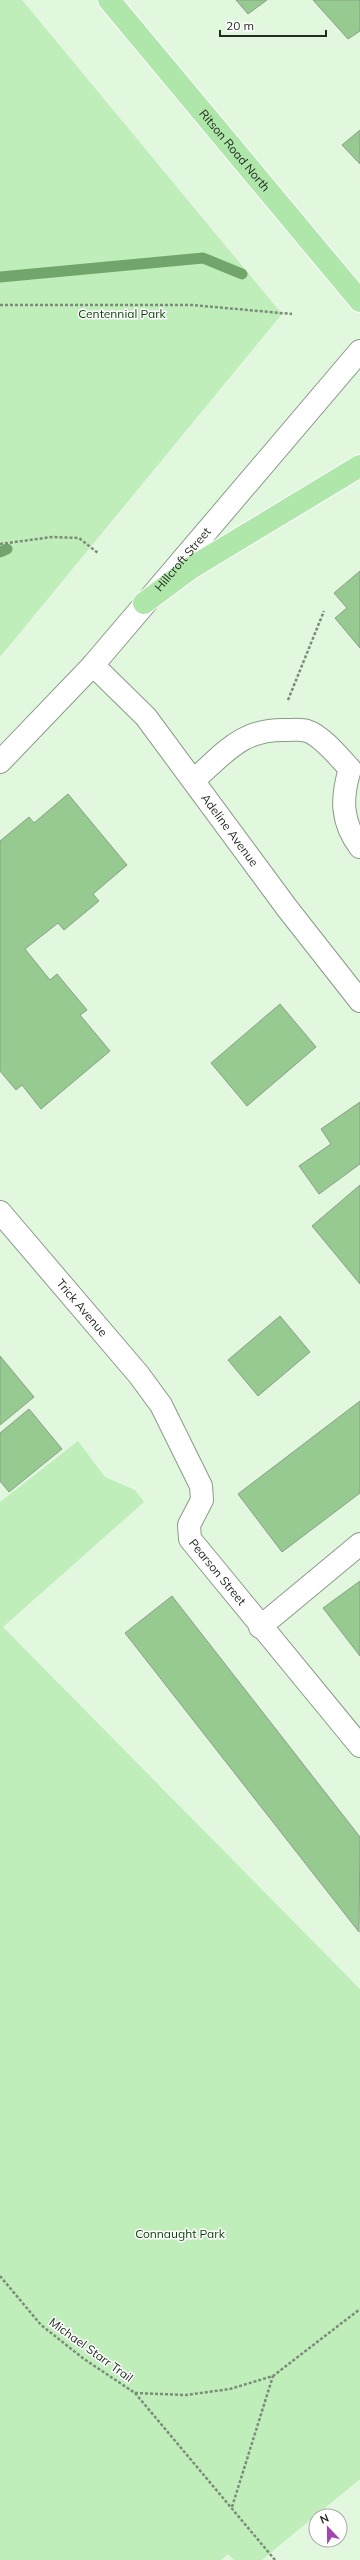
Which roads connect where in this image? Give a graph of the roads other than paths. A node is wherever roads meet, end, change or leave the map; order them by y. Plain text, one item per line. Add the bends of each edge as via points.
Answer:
1 (109, 0) edge
2 (360, 301) edge
3 (360, 351) edge
4 (360, 466) edge
5 (144, 603) junction
6 (93, 665) junction
7 (0, 762) edge
8 (355, 769) edge
9 (194, 780) junction
10 (360, 847) edge
11 (360, 1001) edge
12 (0, 1212) edge
13 (161, 1405) joint
14 (360, 1544) edge
15 (260, 1627) junction
16 (360, 1746) edge

1 - 2 main road, Ritson Road North
3 - 5 street, Hillcroft Street
4 - 5 main road via 191,568
5 - 6 street, Hillcroft Street
6 - 7 street, Hillcroft Street
6 - 9 street, Adeline Avenue via 146,716
8 - 9 street via 308,731 275,729 259,731 242,739
8 - 10 street via 344,788 345,821 351,836
9 - 11 street, Adeline Avenue via 287,908
12 - 13 street, Trick Avenue via 140,1375
13 - 15 street, Pearson Street via 201,1486 202,1500 189,1525 190,1539
14 - 15 street
15 - 16 street, Pearson Street

